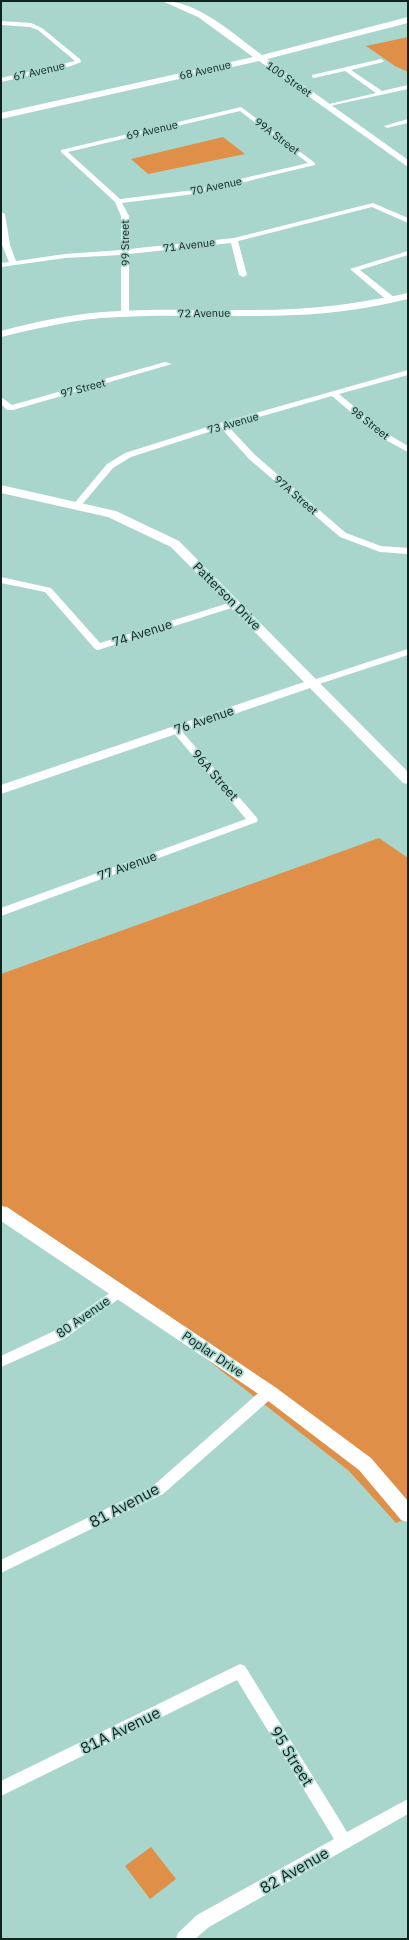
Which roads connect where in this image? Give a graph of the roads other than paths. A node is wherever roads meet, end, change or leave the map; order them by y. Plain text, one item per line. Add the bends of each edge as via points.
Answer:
1 (166, 1) edge
2 (408, 20) edge
3 (1, 23) edge
4 (21, 24) junction
5 (408, 27) edge
6 (10, 31) dead end
7 (262, 60) junction
8 (381, 61) dead end
9 (346, 69) junction
10 (314, 76) dead end
11 (1, 80) edge
12 (408, 86) edge
13 (381, 93) junction
14 (327, 106) junction
15 (241, 109) joint
16 (1, 116) edge
17 (408, 121) edge
18 (1, 122) edge
19 (387, 126) dead end
20 (63, 151) joint
21 (313, 164) joint
22 (408, 164) edge
23 (118, 201) junction
24 (1, 214) edge
25 (408, 222) edge
26 (234, 240) junction
27 (126, 252) junction
28 (408, 253) edge
29 (13, 262) junction
30 (1, 265) edge
31 (243, 275) dead end
32 (408, 296) edge
33 (392, 300) junction
34 (126, 314) junction
35 (1, 334) edge
36 (168, 364) dead end
37 (408, 372) edge
38 (334, 394) junction
39 (1, 398) edge
40 (223, 425) junction
41 (408, 449) edge
42 (1, 489) edge
43 (76, 506) junction
44 (408, 551) edge
45 (1, 580) edge
46 (235, 604) junction
47 (408, 652) edge
48 (313, 683) junction
49 (176, 730) junction
50 (408, 780) edge
51 (1, 790) edge
52 (253, 820) joint
53 (1, 912) edge
54 (1, 1212) edge
55 (120, 1291) junction
56 (1, 1362) edge
57 (269, 1392) junction
58 (408, 1514) edge
59 (1, 1567) edge
60 (240, 1671) joint
61 (1, 1789) edge
62 (408, 1806) edge
63 (344, 1841) junction
64 (184, 1939) edge

1 - 7 street, 100 Street via 201,16
2 - 7 street, 68 Avenue
3 - 4 street
4 - 6 street
4 - 11 street, 67 Avenue via 40,29 76,57 78,62
5 - 7 street, 68 Avenue
7 - 14 street, 100 Street
7 - 16 street, 68 Avenue
7 - 18 street, 68 Avenue
8 - 9 street
9 - 10 street
9 - 13 street
12 - 13 street
13 - 14 street
14 - 22 street, 100 Street
15 - 20 street, 69 Avenue
15 - 21 street, 99A Street
17 - 19 street
20 - 23 street, 99 Street
21 - 23 street, 70 Avenue via 194,192
23 - 27 street, 99 Street via 125,216
24 - 29 street via 6,245
25 - 26 street, 71 Avenue via 373,205
26 - 27 street, 71 Avenue
26 - 31 street
27 - 29 street, 71 Avenue
27 - 34 street, 99 Street
28 - 33 street via 354,269
29 - 30 street, 71 Avenue
32 - 33 street, 72 Avenue
33 - 34 street, 72 Avenue via 333,310
34 - 35 street, 72 Avenue via 75,318
36 - 39 street, 97 Street via 10,408
37 - 38 street, 73 Avenue
38 - 40 street, 73 Avenue
38 - 41 street, 98 Street via 383,435
40 - 43 street, 73 Avenue via 128,455 110,466
40 - 44 street, 97A Street via 252,457 343,535 380,549
42 - 43 street, Patterson Drive
43 - 46 street, Patterson Drive via 112,514 175,544
45 - 46 street, 74 Avenue via 48,590 98,647
46 - 48 street, Patterson Drive
47 - 48 street, 76 Avenue
48 - 49 street, 76 Avenue
48 - 50 street, Patterson Drive
49 - 51 street, 76 Avenue
49 - 52 street, 96A Street
52 - 53 street, 77 Avenue
54 - 55 street, Poplar Drive
55 - 56 street, 80 Avenue via 59,1335
55 - 57 street, Poplar Drive
57 - 58 street, Poplar Drive via 365,1464
57 - 59 street, 81 Avenue via 158,1490
60 - 61 street, 81A Avenue
60 - 63 street, 95 Street
62 - 63 street, 82 Avenue
63 - 64 street, 82 Avenue via 203,1921

